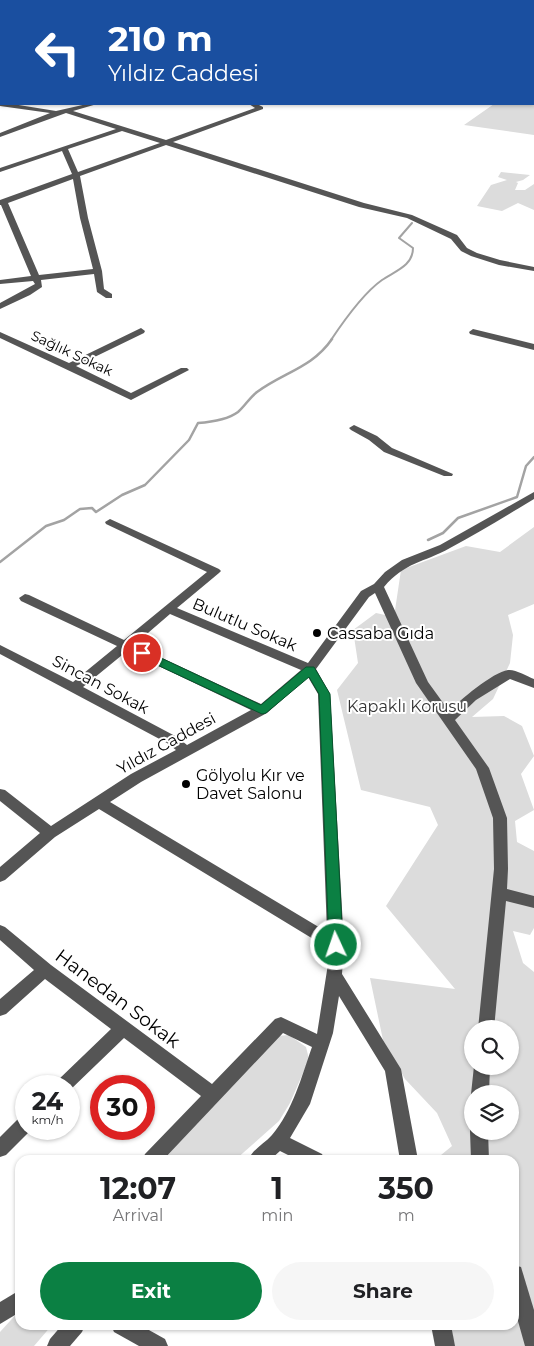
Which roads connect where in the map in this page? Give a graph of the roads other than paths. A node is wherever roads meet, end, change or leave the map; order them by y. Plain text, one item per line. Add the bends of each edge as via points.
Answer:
1 (6, 105) edge
2 (89, 105) edge
3 (254, 105) edge
4 (64, 110) junction
5 (56, 113) junction
6 (0, 127) edge
7 (124, 128) junction
8 (13, 130) junction
9 (0, 135) edge
10 (167, 142) junction
11 (64, 149) junction
12 (0, 170) edge
13 (76, 176) junction
14 (2, 203) edge
15 (534, 269) edge
16 (98, 271) junction
17 (36, 278) junction
18 (0, 282) edge
19 (109, 296) dead end
20 (0, 306) edge
21 (141, 331) dead end
22 (473, 332) dead end
23 (0, 335) edge
24 (534, 347) edge
25 (69, 366) junction
26 (184, 370) dead end
27 (354, 428) dead end
28 (448, 474) dead end
29 (534, 495) edge
30 (521, 504) junction
31 (534, 504) edge
32 (110, 522) dead end
33 (378, 587) junction
34 (25, 598) dead end
35 (168, 609) junction
36 (124, 645) junction
37 (0, 649) edge
38 (310, 670) junction
39 (534, 684) edge
40 (73, 689) junction
41 (262, 710) junction
42 (448, 720) junction
43 (186, 752) junction
44 (0, 794) edge
45 (99, 802) junction
46 (50, 833) junction
47 (0, 876) edge
48 (499, 893) junction
49 (534, 902) edge
50 (0, 931) edge
51 (336, 945) junction
52 (45, 970) junction
53 (335, 976) junction
54 (0, 1009) edge
55 (487, 1020) edge
56 (124, 1027) junction
57 (321, 1044) junction
58 (74, 1075) edge
59 (213, 1095) junction
60 (15, 1134) edge
61 (479, 1140) edge
62 (278, 1142) junction
63 (0, 1149) edge
64 (157, 1155) edge
65 (263, 1155) edge
66 (305, 1155) edge
67 (408, 1155) edge
68 (480, 1155) edge
69 (519, 1292) edge
70 (15, 1304) edge
71 (0, 1314) edge
72 (71, 1330) edge
73 (130, 1330) edge
74 (442, 1330) edge
75 (534, 1344) edge
76 (57, 1346) edge
77 (158, 1346) edge
78 (445, 1346) edge

1 - 5 street
2 - 4 street
3 - 10 street via 261,108
4 - 5 street
4 - 7 street
5 - 8 street
6 - 8 street
7 - 10 street
7 - 11 street
8 - 9 street
10 - 13 street
10 - 15 street via 362,205 394,211 456,238 464,250 506,264
11 - 12 street
11 - 13 street
13 - 14 street
13 - 16 street
14 - 17 street
16 - 17 street
16 - 19 street via 100,290
17 - 18 street
17 - 20 street via 39,285
21 - 25 street
22 - 24 street
23 - 25 street, Sağlık Sokak
25 - 26 street, Sağlık Sokak via 132,397
27 - 28 street via 388,450
29 - 30 street, Yıldız Caddesi
30 - 31 street
30 - 33 street, Yıldız Caddesi via 444,547 406,562
32 - 35 street via 215,571
33 - 38 street, Yıldız Caddesi via 365,594
33 - 42 street via 422,683
34 - 36 street
35 - 36 street
35 - 38 street, Bulutlu Sokak
36 - 40 street
36 - 41 street
37 - 40 street, Sincan Sokak
38 - 41 street, Yıldız Caddesi
38 - 51 street via 324,694
39 - 42 street via 509,674 471,697
40 - 43 street, Sincan Sokak via 172,740
41 - 43 street, Yıldız Caddesi
42 - 48 street via 482,768 500,818
43 - 45 street, Yıldız Caddesi
44 - 46 street
45 - 46 street, Yıldız Caddesi
45 - 51 street
46 - 47 street, Yıldız Caddesi
48 - 49 street
48 - 55 street
50 - 52 street, Hanedan Sokak
51 - 53 street
52 - 54 street
52 - 56 street, Hanedan Sokak
53 - 57 street
53 - 67 street via 393,1069
56 - 58 street
56 - 59 street, Hanedan Sokak
57 - 59 street via 282,1024
57 - 62 street via 301,1104
59 - 64 street
60 - 63 street
61 - 68 street
62 - 65 street
62 - 66 street
69 - 75 street
70 - 71 street
72 - 76 street
73 - 77 street
74 - 78 street

